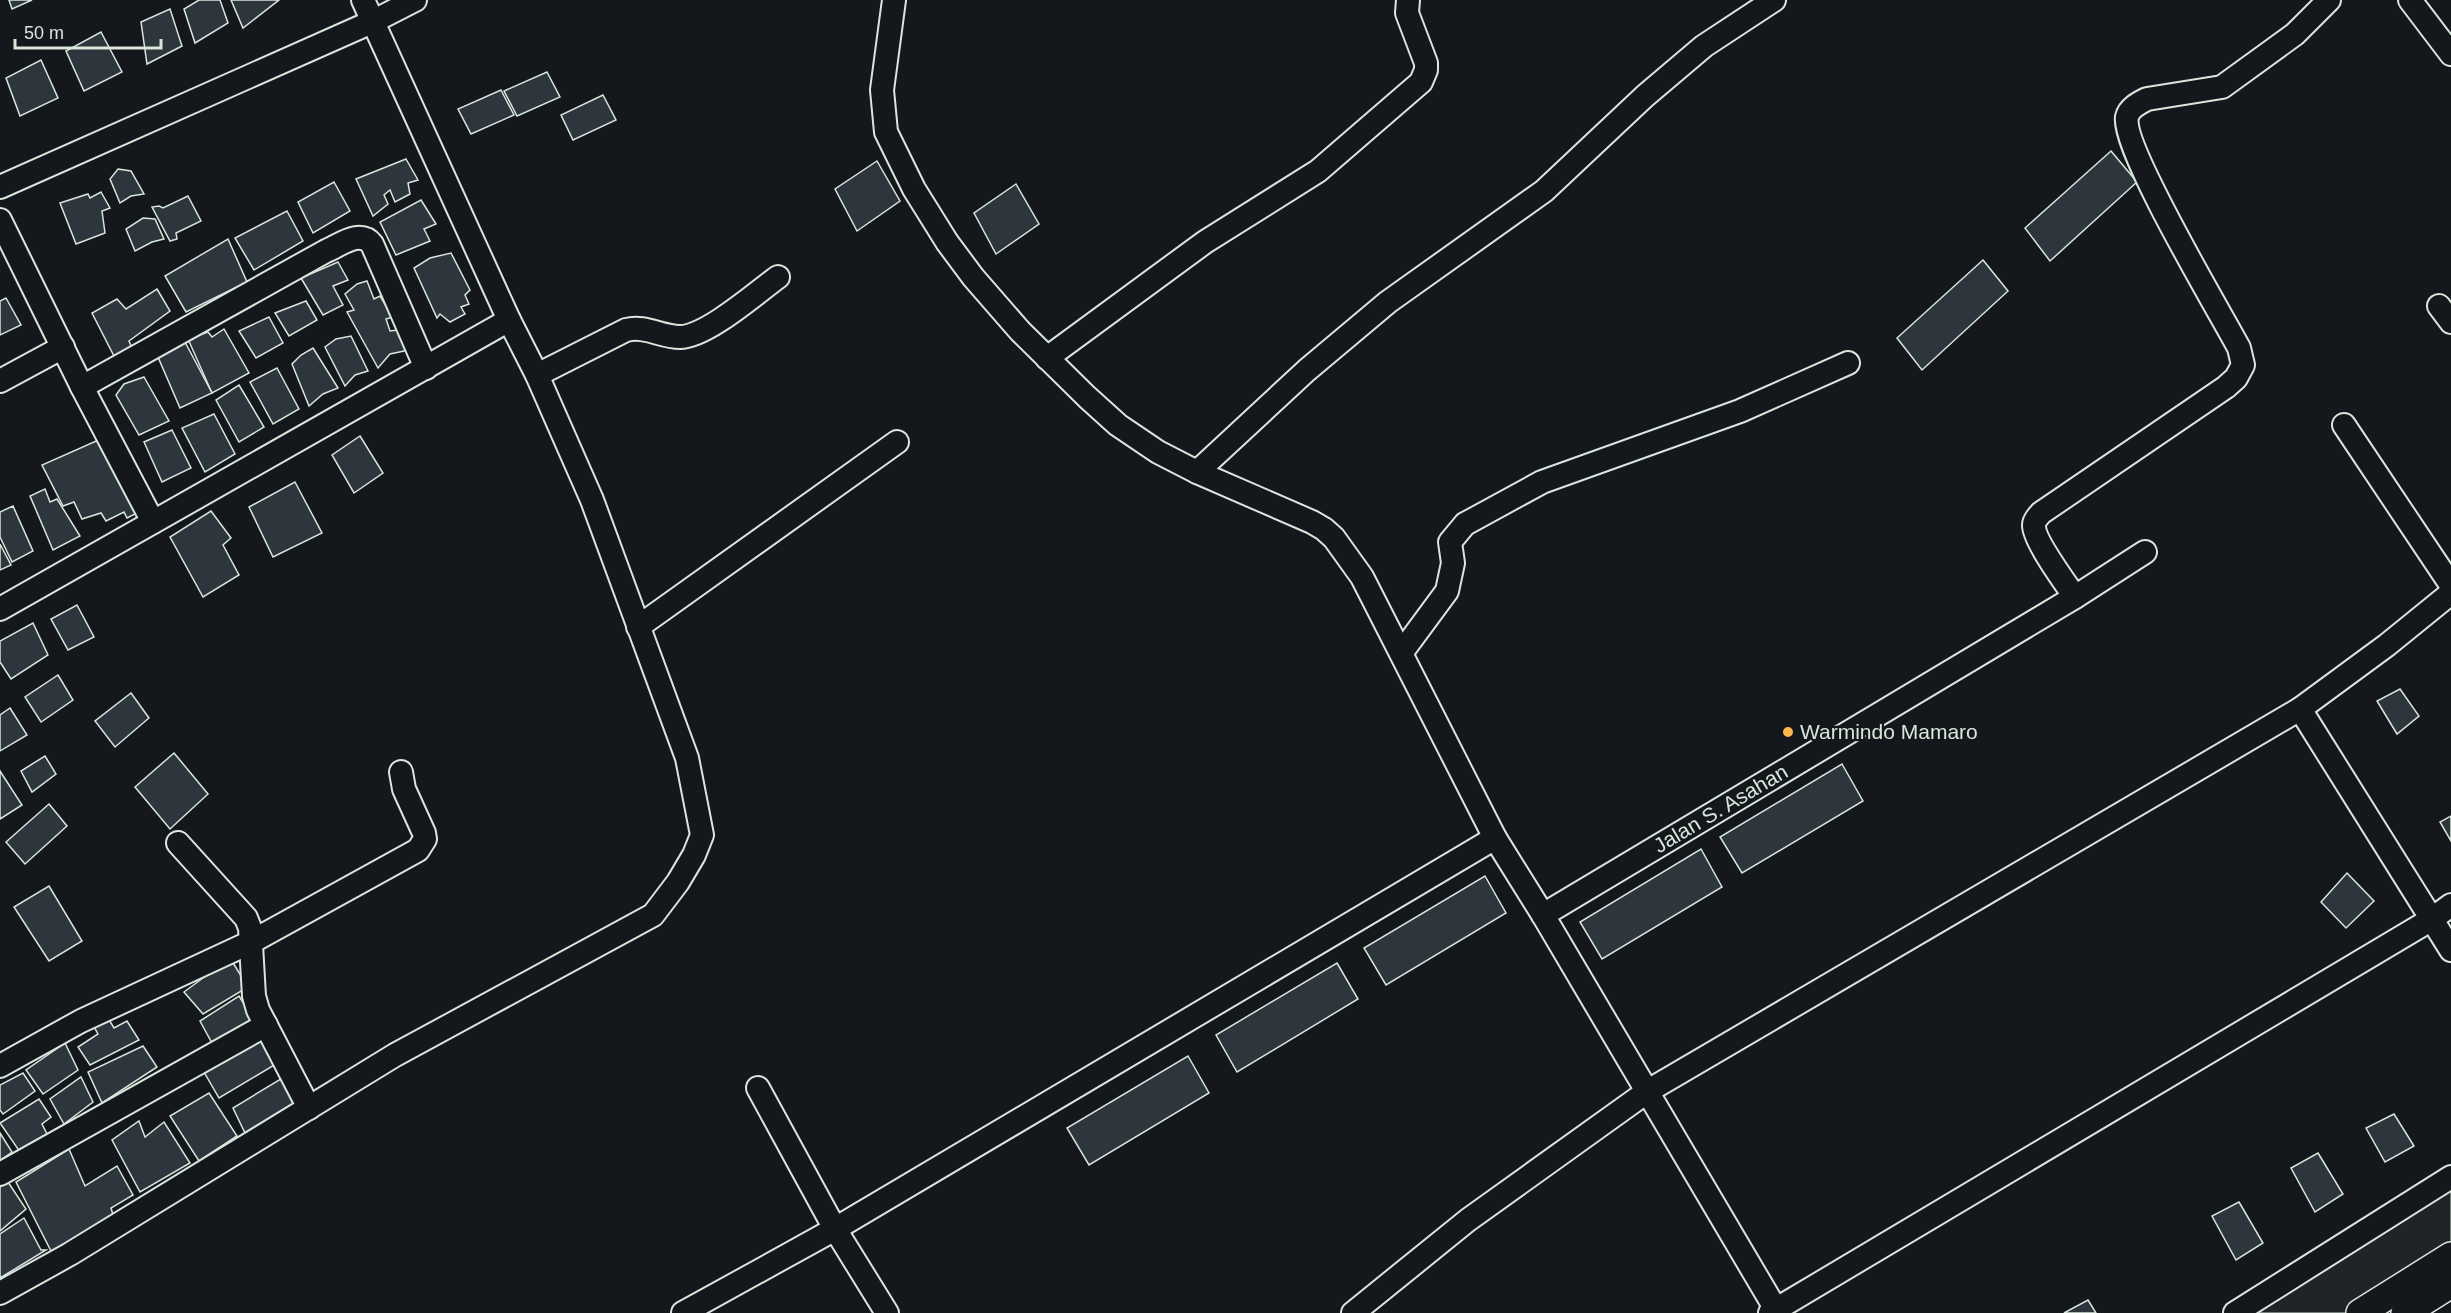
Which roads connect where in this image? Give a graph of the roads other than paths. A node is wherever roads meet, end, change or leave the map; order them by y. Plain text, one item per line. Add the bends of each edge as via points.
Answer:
1 (363, 0) edge
2 (415, 0) edge
3 (894, 0) edge
4 (1408, 0) edge
5 (1774, 0) edge
6 (2329, 0) edge
7 (2410, 0) edge
8 (374, 21) junction
9 (2451, 54) edge
10 (0, 187) edge
11 (0, 220) edge
12 (778, 277) dead end
13 (509, 320) junction
14 (63, 347) junction
15 (1047, 358) junction
16 (1848, 363) dead end
17 (426, 368) junction
18 (537, 375) junction
19 (0, 381) edge
20 (82, 387) junction
21 (2344, 425) dead end
22 (897, 442) dead end
23 (1197, 472) junction
24 (153, 522) junction
25 (2145, 552) dead end
26 (2451, 585) edge
27 (2451, 593) edge
28 (2075, 597) junction
29 (0, 609) edge
30 (638, 627) junction
31 (1402, 652) junction
32 (2300, 709) junction
33 (401, 772) dead end
34 (1495, 838) junction
35 (178, 843) dead end
36 (2451, 905) edge
37 (1543, 915) junction
38 (2432, 919) junction
39 (251, 942) junction
40 (2451, 950) edge
41 (266, 1025) junction
42 (0, 1066) edge
43 (758, 1088) dead end
44 (1647, 1091) junction
45 (309, 1108) junction
46 (0, 1174) edge
47 (2451, 1177) edge
48 (835, 1229) junction
49 (2451, 1256) edge
50 (2451, 1284) edge
51 (0, 1293) edge
52 (711, 1306) edge
53 (1774, 1312) edge
54 (683, 1313) edge
55 (887, 1313) edge
56 (1353, 1313) edge
57 (2235, 1313) edge
58 (2360, 1313) edge
59 (2405, 1313) edge

1 - 8 street
2 - 8 street
3 - 15 street via 882,90 886,132 914,189 947,242 973,278
4 - 15 street via 1407,13 1426,63 1421,82 1318,171 1205,242
5 - 23 street via 1696,53 1544,191 1388,302 1307,370
6 - 28 street via 2295,34 2222,87 2147,99 2137,104 2127,118 2128,131 2150,187 2239,348 2243,365 2226,387 2036,520 2039,540
7 - 9 street
8 - 10 street
8 - 13 street
11 - 14 street
12 - 18 street via 705,330 680,337 634,328 626,330
13 - 17 street
13 - 18 street
14 - 19 street
14 - 20 street
15 - 23 street via 1118,425
16 - 31 street via 1740,411 1542,482 1465,524 1450,542 1453,563 1447,591
17 - 20 street via 372,244 357,237
17 - 24 street
18 - 30 street via 592,500
20 - 24 street
21 - 26 street
22 - 30 street
23 - 31 street via 1324,529 1362,577
24 - 29 street
25 - 28 street, Jalan S. Asahan
27 - 32 street
28 - 37 street, Jalan S. Asahan
30 - 45 street via 687,758 702,835 669,895 653,915 395,1055
31 - 34 street
32 - 38 street
32 - 44 street
33 - 39 street via 404,789 424,833 418,850
34 - 37 street
34 - 48 street
35 - 39 street via 246,918
36 - 38 street
37 - 44 street
38 - 40 street
38 - 53 street
39 - 41 street via 254,996
39 - 42 street via 81,1021
41 - 45 street
41 - 46 street
43 - 48 street
44 - 53 street
44 - 56 street via 1468,1220
45 - 51 street
47 - 57 street
48 - 52 street
48 - 55 street
49 - 58 main road
50 - 59 main road
52 - 54 street

